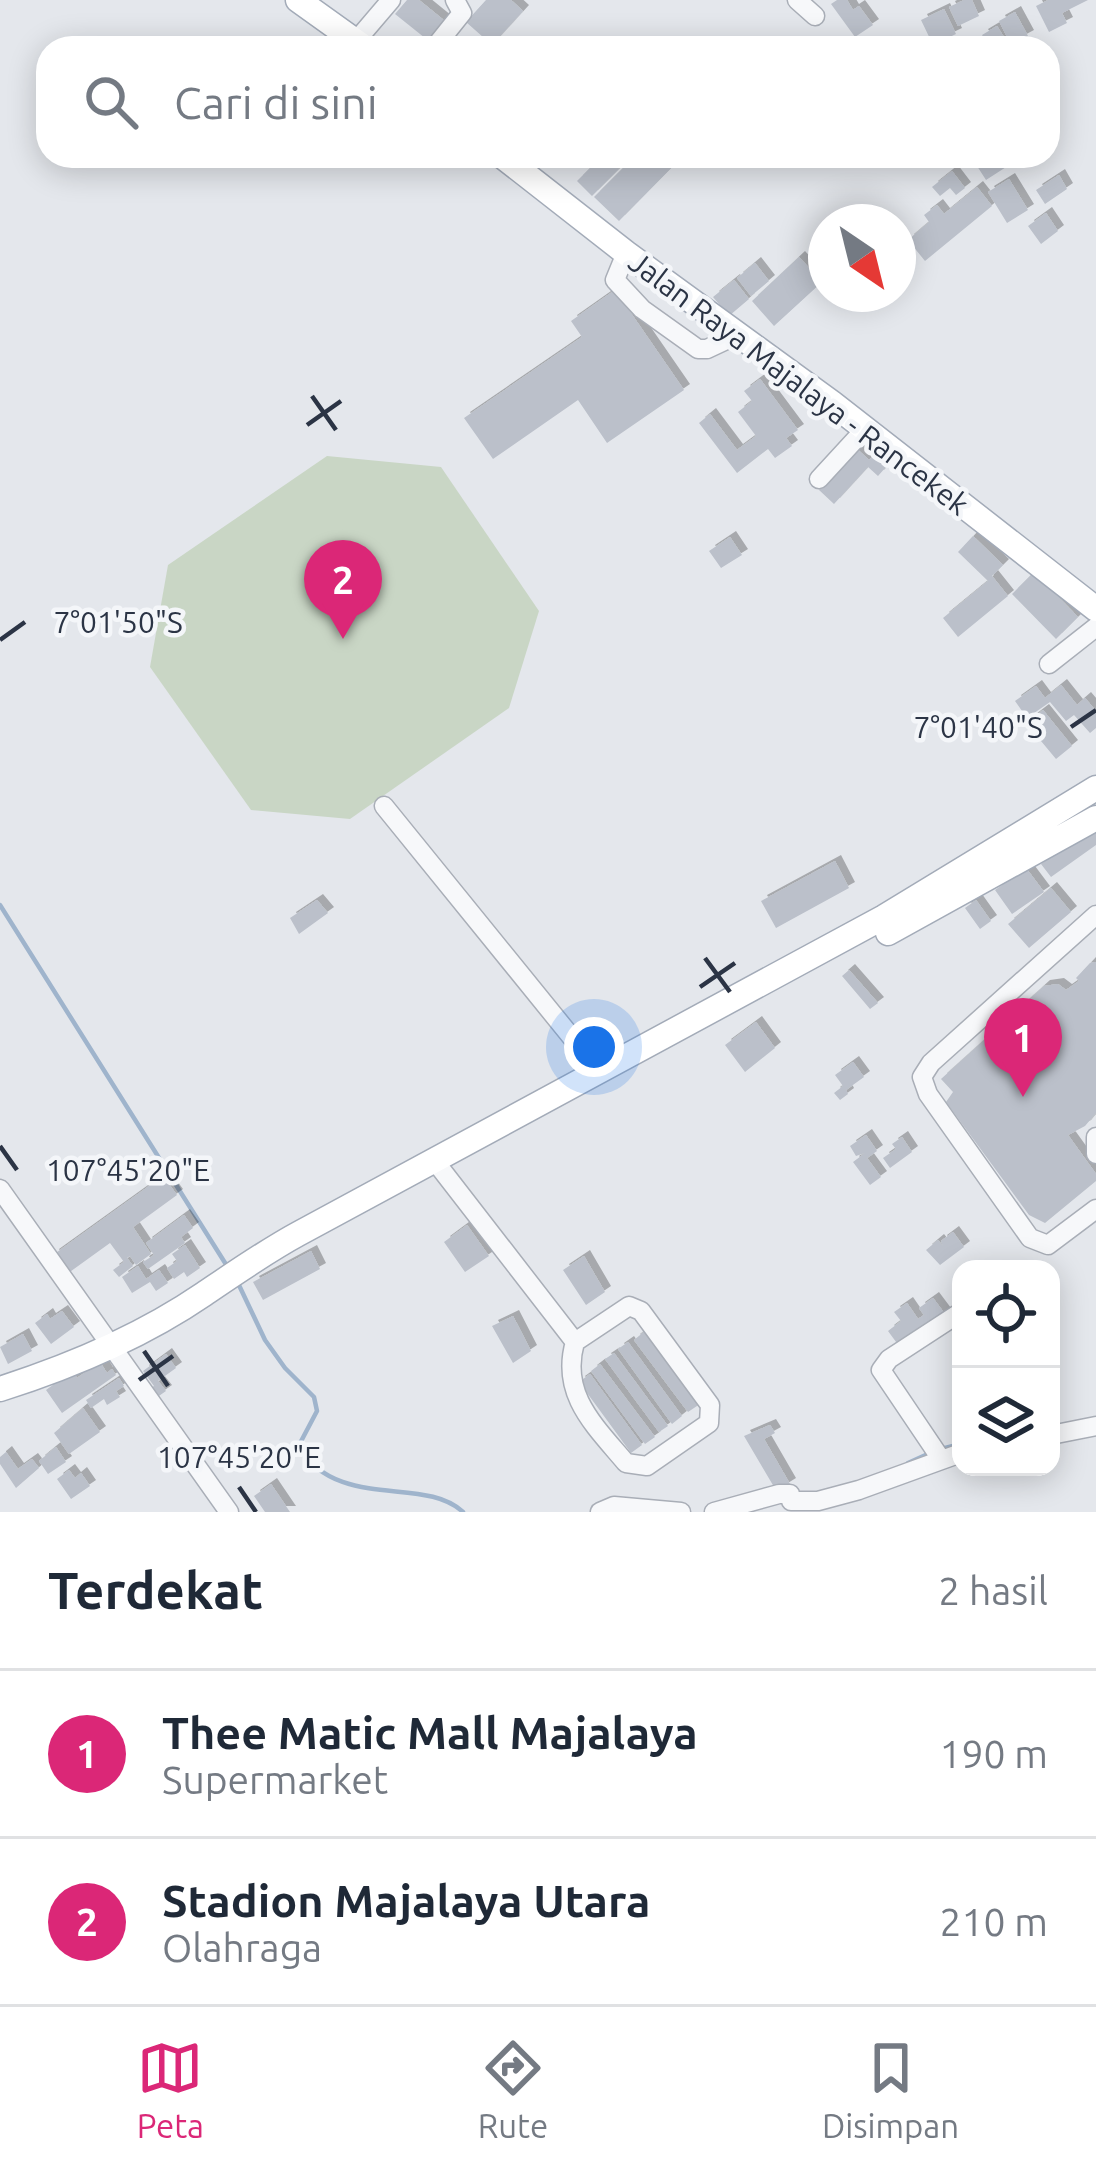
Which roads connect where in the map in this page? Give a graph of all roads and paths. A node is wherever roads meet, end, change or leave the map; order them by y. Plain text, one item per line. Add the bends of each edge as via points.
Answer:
1 (298, 0) edge
2 (391, 0) edge
3 (455, 0) edge
4 (797, 0) edge
5 (815, 16) dead end
6 (348, 36) edge
7 (367, 36) edge
8 (445, 36) edge
9 (524, 168) edge
10 (626, 253) junction
11 (739, 334) junction
12 (866, 430) junction
13 (820, 479) dead end
14 (1096, 609) edge
15 (1096, 627) edge
16 (1049, 664) dead end
17 (1096, 788) edge
18 (384, 806) dead end
19 (1096, 818) edge
20 (1096, 915) edge
21 (599, 1071) junction
22 (1096, 1137) edge
23 (1096, 1154) edge
24 (438, 1166) junction
25 (0, 1189) edge
26 (1096, 1209) edge
27 (952, 1318) edge
28 (575, 1342) junction
29 (111, 1345) junction
30 (0, 1389) edge
31 (1096, 1426) edge
32 (1060, 1433) edge
33 (942, 1450) edge
34 (812, 1506) edge
35 (229, 1512) edge
36 (600, 1512) edge
37 (681, 1512) edge
38 (714, 1512) edge

1 - 6 main road
2 - 7 street
3 - 8 street via 462,13
4 - 5 street
9 - 10 main road, Jalan Raya Majalaya - Rancekek
10 - 11 main road, Jalan Raya Majalaya - Rancekek
10 - 11 street via 615,280 642,309 698,349
11 - 12 main road, Jalan Raya Majalaya - Rancekek
12 - 13 street
12 - 14 main road, Jalan Raya Majalaya - Rancekek
15 - 16 street
17 - 21 main road via 884,917
18 - 21 street
19 - 24 main road
20 - 26 street via 922,1077 1030,1238 1048,1246
21 - 24 main road
22 - 23 street
24 - 28 street
24 - 29 main road
25 - 29 street
27 - 33 street via 881,1370
28 - 28 street via 569,1361 580,1408 626,1463 647,1466 709,1423 710,1405 636,1306
29 - 30 main road
29 - 35 street
31 - 32 street
33 - 34 street
34 - 38 street via 779,1494
36 - 37 street

